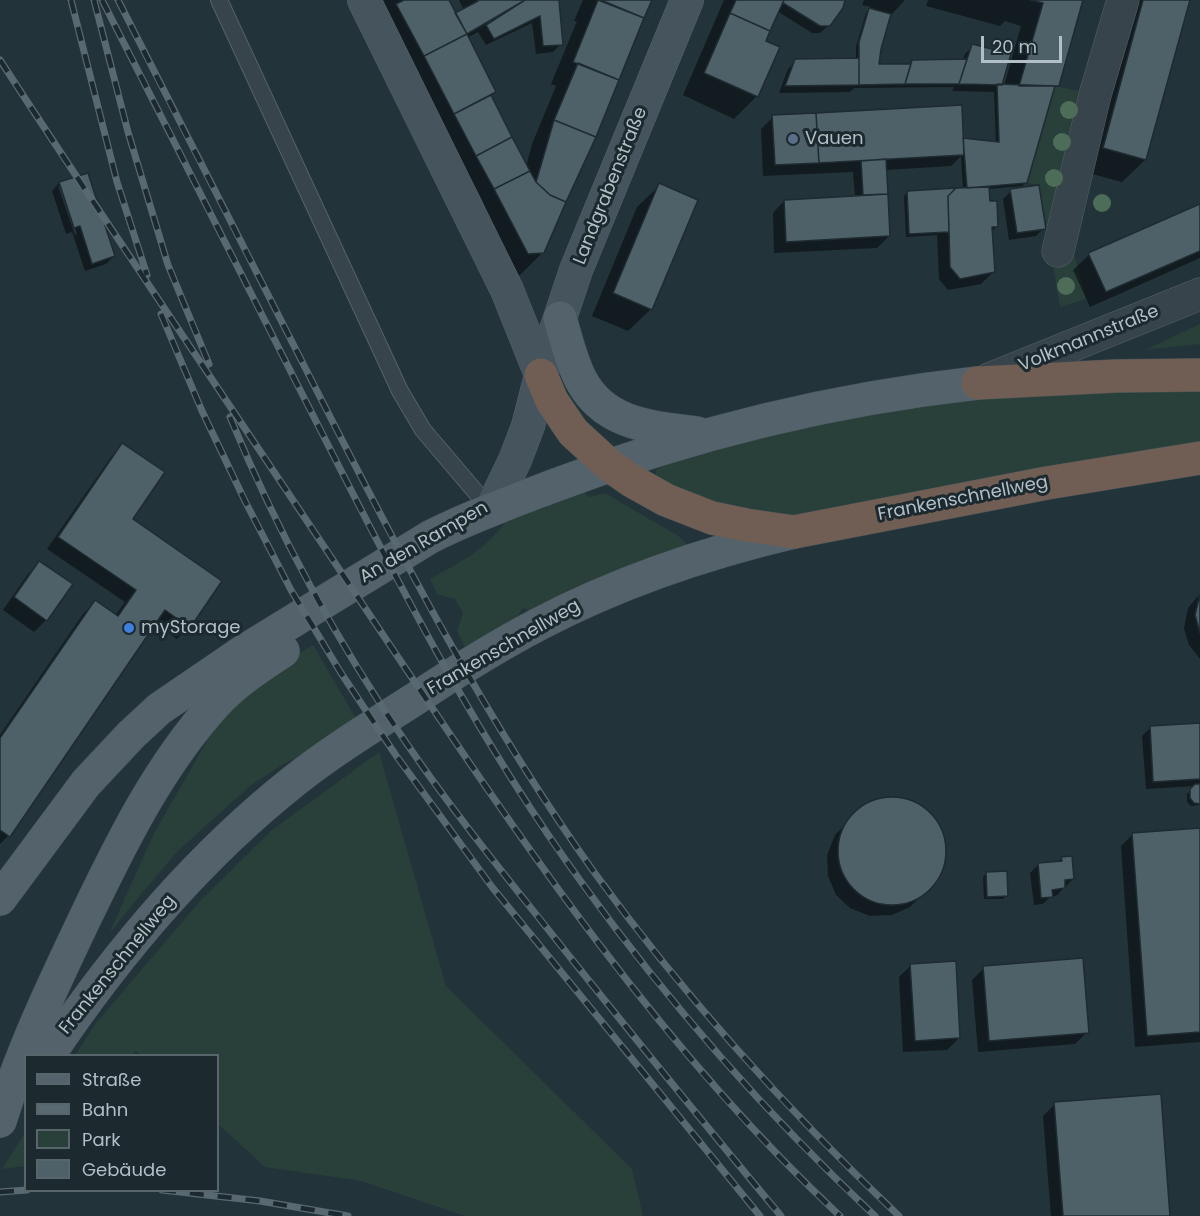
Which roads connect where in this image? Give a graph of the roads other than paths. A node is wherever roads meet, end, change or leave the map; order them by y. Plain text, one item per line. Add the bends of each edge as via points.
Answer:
1 (219, 0) edge
2 (364, 0) edge
3 (687, 0) edge
4 (1123, 0) edge
5 (1058, 251) dead end
6 (1200, 294) edge
7 (560, 318) junction
8 (541, 375) junction
9 (1200, 375) edge
10 (978, 383) junction
11 (705, 434) junction
12 (1200, 458) edge
13 (609, 465) junction
14 (491, 510) junction
15 (794, 532) junction
16 (0, 899) edge
17 (49, 1054) edge
18 (24, 1094) edge
19 (0, 1121) edge
20 (0, 1134) edge

1 - 14 lane via 400,392 423,430
2 - 8 main road via 500,275
3 - 7 main road, Landgrabenstraße
4 - 5 street via 1095,95
6 - 10 street, Volkmannstraße
7 - 8 main road, Landgrabenstraße
7 - 11 main road via 580,378 602,407 639,424
8 - 13 highway via 562,418
8 - 14 main road, An den Rampen via 528,426
9 - 10 highway
10 - 11 main road via 885,395
11 - 13 main road
12 - 15 highway, Frankenschnellweg
13 - 14 main road
13 - 15 highway via 649,491 689,510
14 - 16 main road, An den Rampen via 430,537 244,651 159,709 86,783
14 - 19 main road via 461,544 277,655 225,693 196,726 155,784 99,890 24,1052
15 - 17 main road, Frankenschnellweg via 679,564 569,609 458,671 337,750 252,818 165,904 115,962
18 - 20 main road

